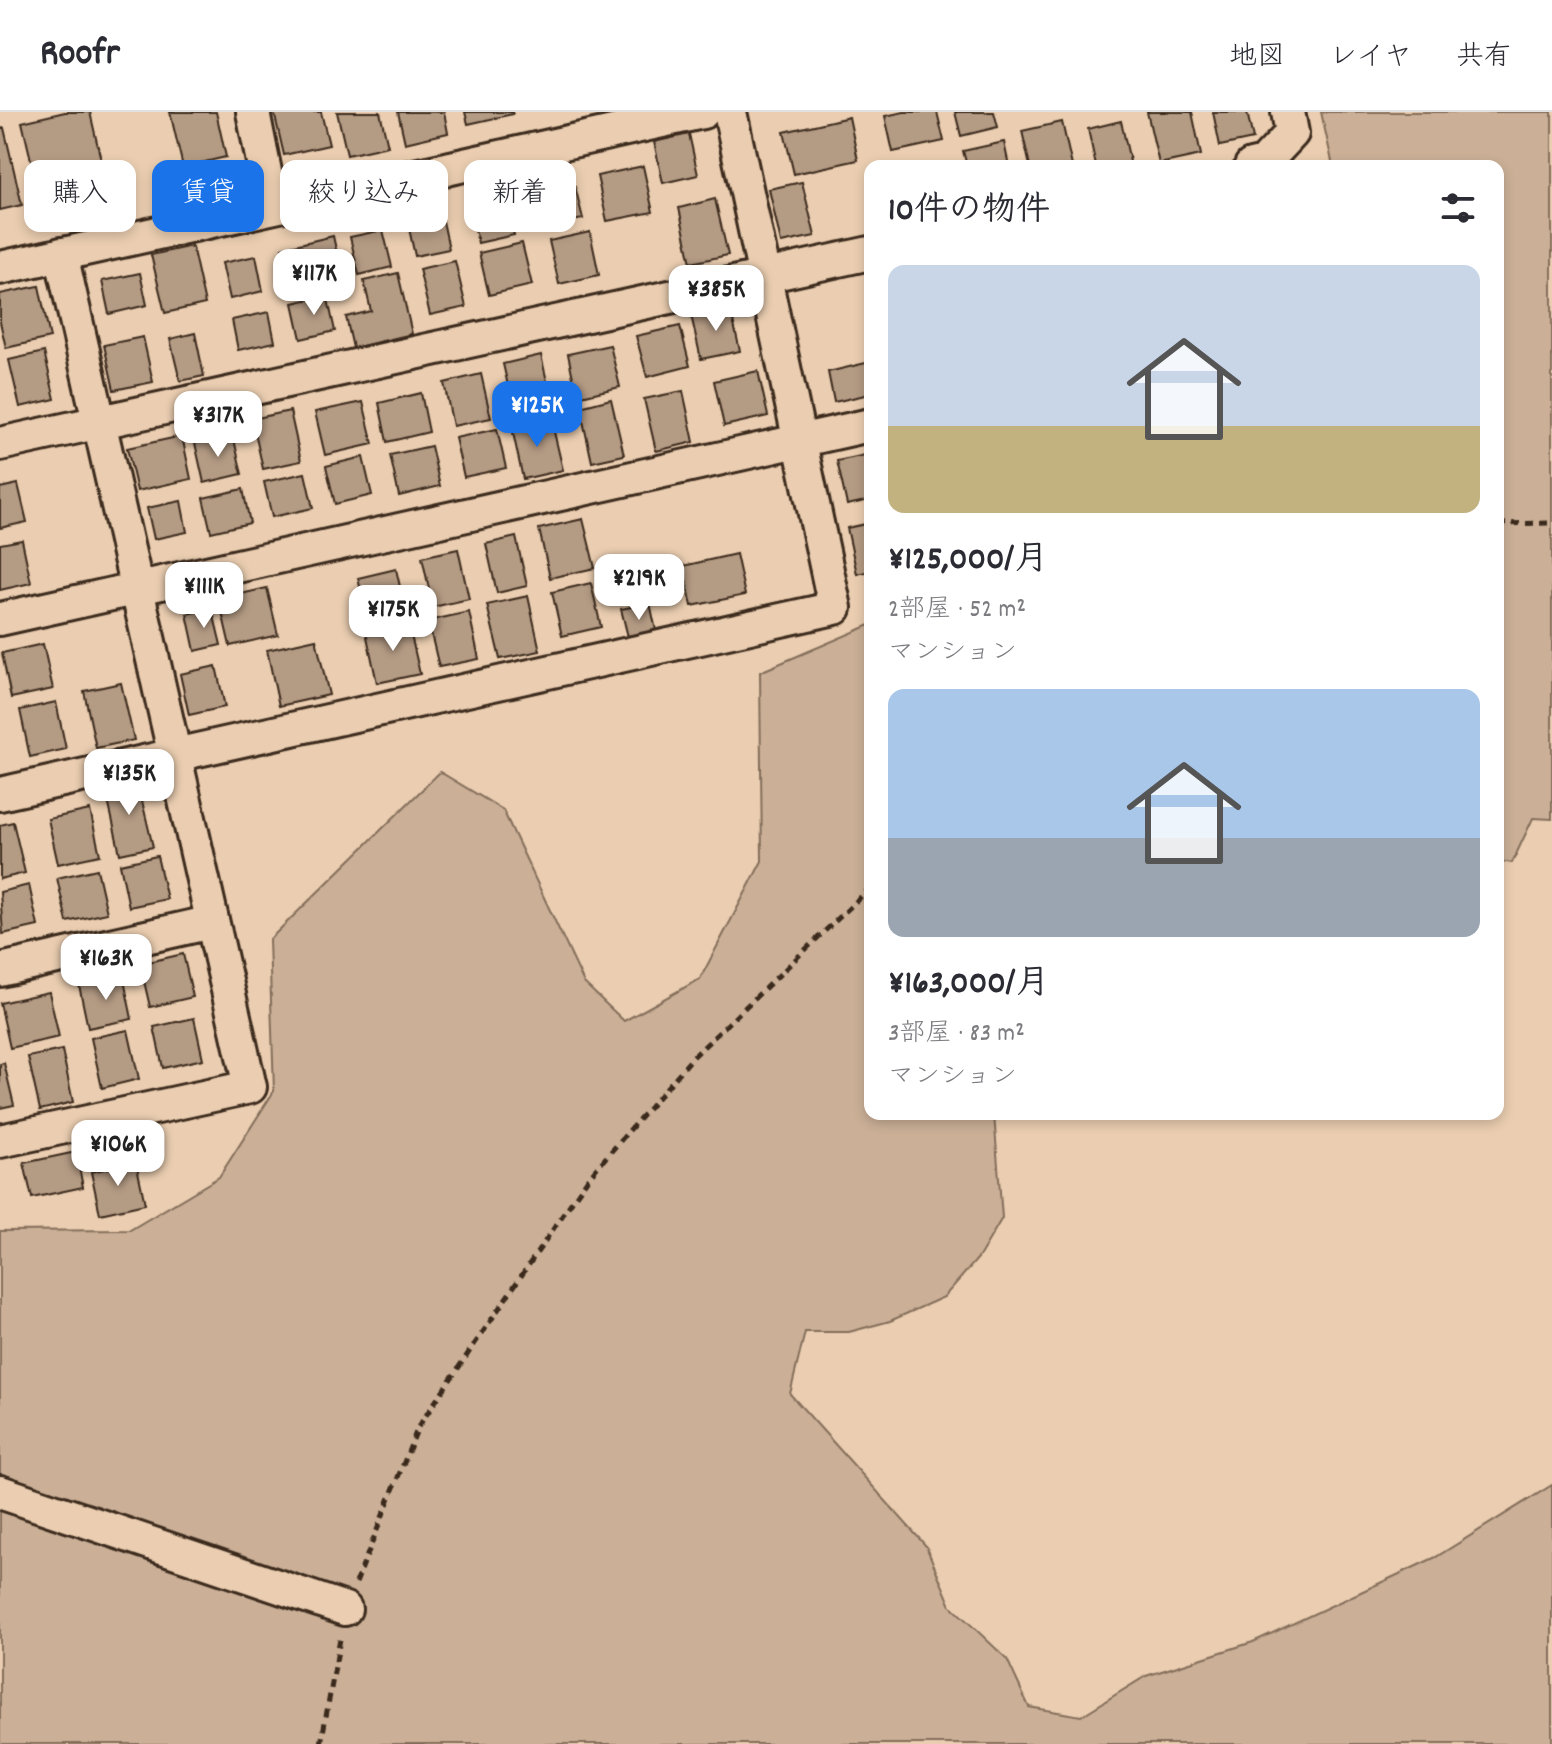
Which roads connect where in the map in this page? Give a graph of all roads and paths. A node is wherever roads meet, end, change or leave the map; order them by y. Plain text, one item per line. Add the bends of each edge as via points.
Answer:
1 (253, 112) edge
2 (703, 112) edge
3 (730, 112) edge
4 (1288, 112) edge
5 (1267, 160) edge
6 (272, 207) junction
7 (61, 254) junction
8 (864, 254) edge
9 (0, 268) edge
10 (762, 276) junction
11 (100, 422) junction
12 (864, 426) edge
13 (800, 440) junction
14 (0, 444) edge
15 (1552, 523) edge
16 (1504, 524) edge
17 (138, 589) junction
18 (0, 619) edge
19 (176, 754) junction
20 (0, 794) edge
21 (864, 894) edge
22 (212, 922) junction
23 (0, 970) edge
24 (0, 1141) edge
25 (0, 1492) edge
26 (345, 1609) junction
27 (321, 1744) edge

1 - 6 street
2 - 6 street
3 - 10 street
4 - 5 street via 1292,133
6 - 7 street
7 - 9 street
7 - 11 street
8 - 10 street
10 - 11 street
10 - 13 street
11 - 14 street
11 - 17 street
12 - 13 street
13 - 17 street
13 - 19 street via 835,608
15 - 16 path
17 - 18 street
17 - 19 street
19 - 20 street
19 - 22 street
21 - 26 path via 693,1057 588,1178 418,1427
22 - 23 street
22 - 24 street via 250,1087
25 - 26 street
26 - 27 path

